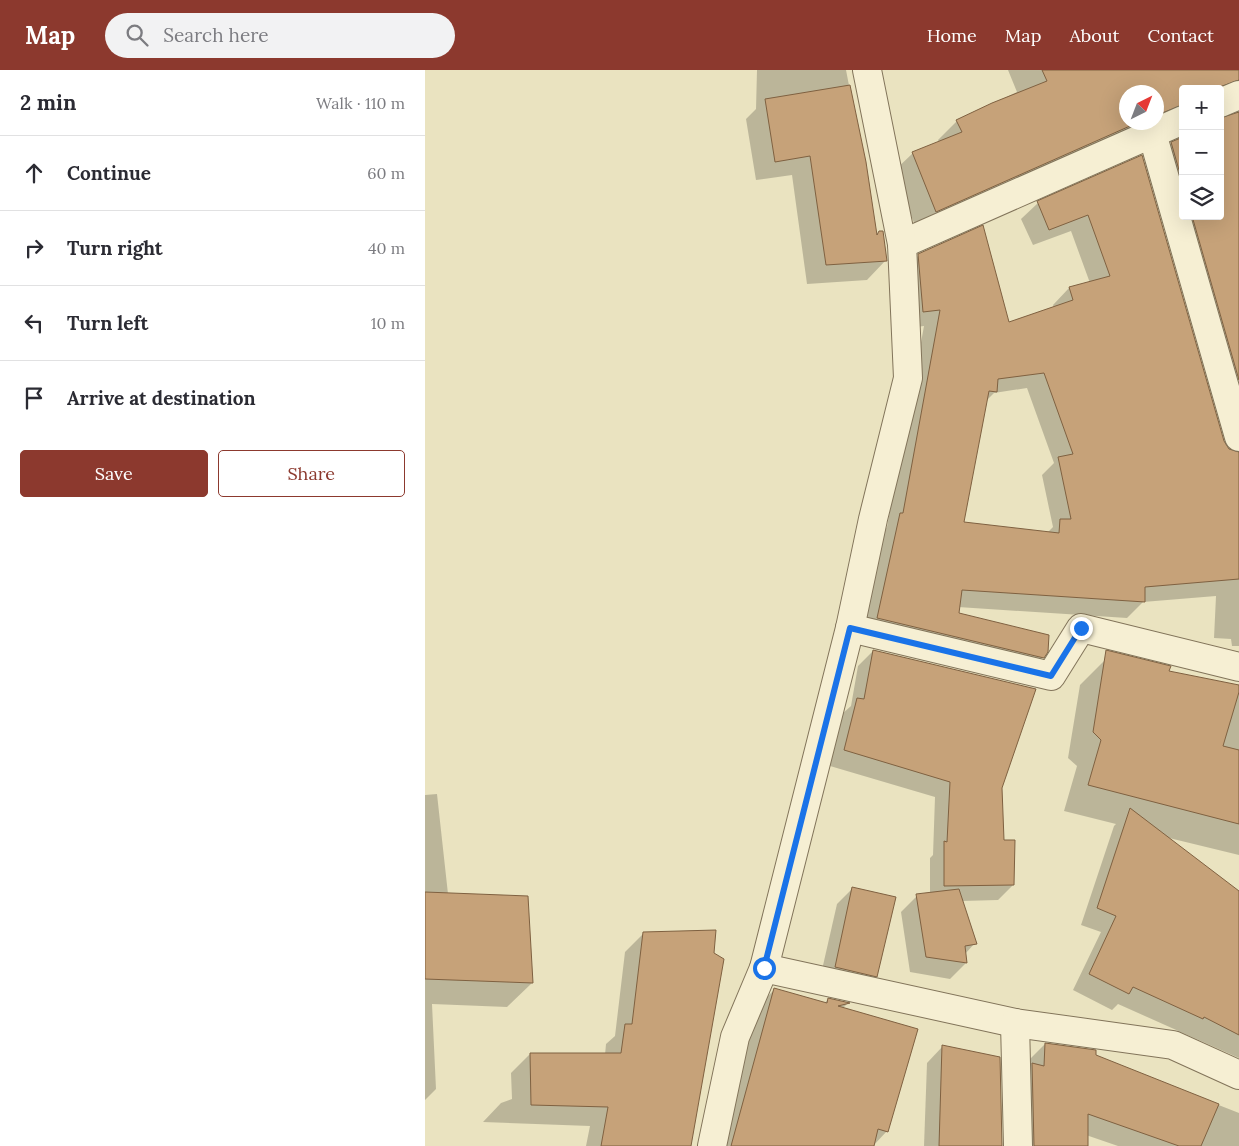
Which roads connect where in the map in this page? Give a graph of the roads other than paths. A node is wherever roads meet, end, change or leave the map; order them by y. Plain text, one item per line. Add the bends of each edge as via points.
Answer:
1 (867, 70) edge
2 (1239, 95) edge
3 (1224, 101) edge
4 (1179, 122) edge
5 (1152, 133) junction
6 (902, 244) junction
7 (1239, 437) edge
8 (850, 628) junction
9 (1239, 667) edge
10 (764, 968) junction
11 (1015, 1022) junction
12 (1239, 1074) edge
13 (712, 1146) edge
14 (1018, 1146) edge

1 - 6 street
2 - 3 street
4 - 5 street
5 - 6 street
5 - 7 street
6 - 8 street via 908,378
8 - 9 street via 1051,676 1081,628
8 - 10 street
10 - 11 street
10 - 13 street via 735,1037
11 - 12 street via 1173,1045
11 - 14 street

